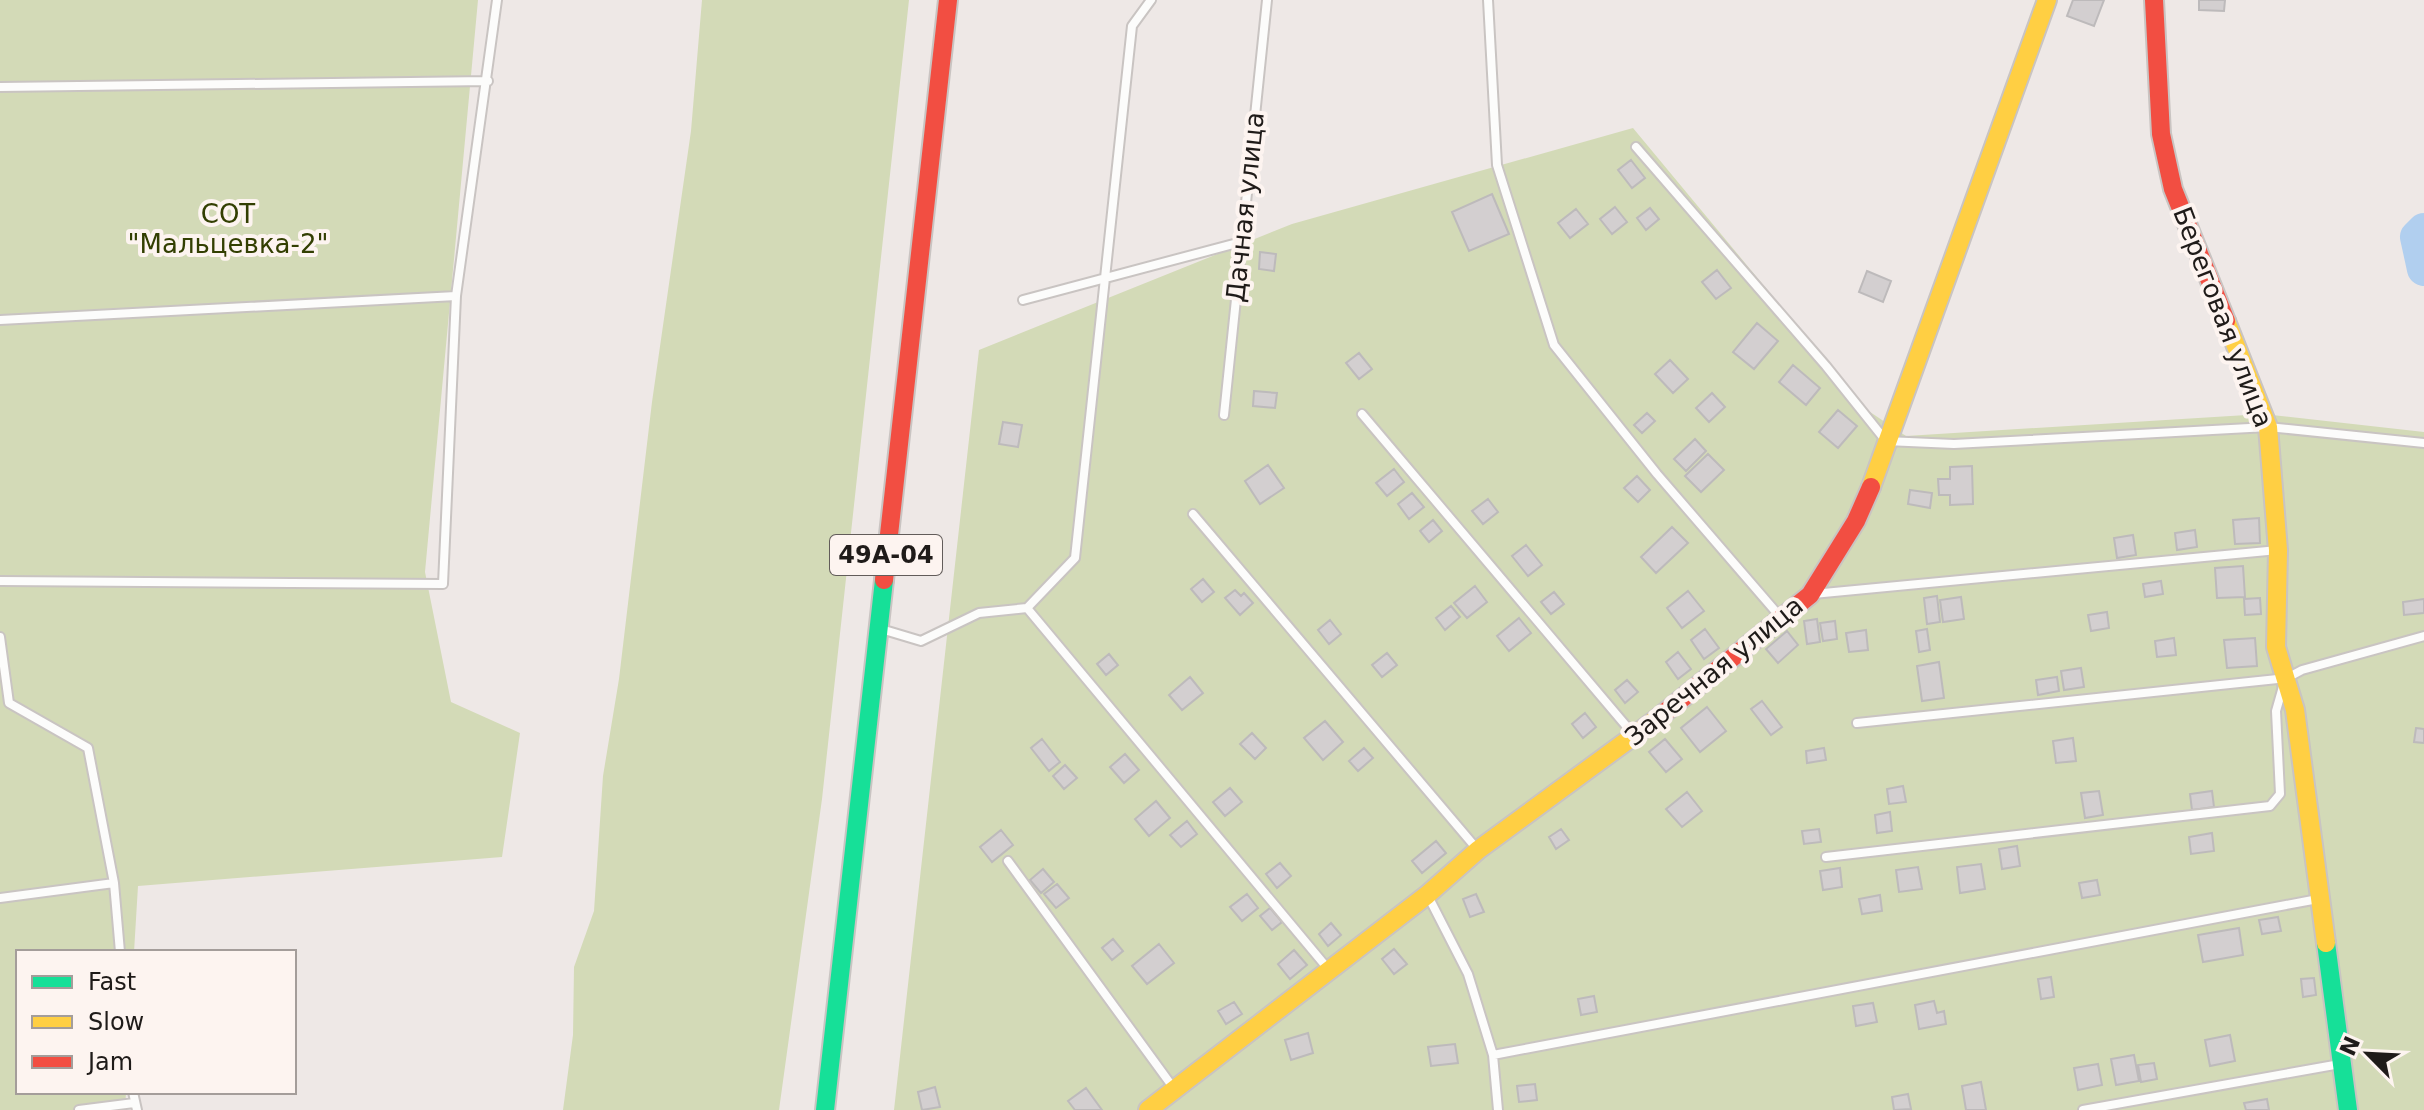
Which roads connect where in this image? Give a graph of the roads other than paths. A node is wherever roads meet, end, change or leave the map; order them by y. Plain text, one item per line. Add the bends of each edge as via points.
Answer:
1 (497, 0) edge
2 (948, 0) edge
3 (1151, 0) edge
4 (1267, 0) edge
5 (1488, 0) edge
6 (2047, 0) edge
7 (2154, 0) edge
8 (488, 81) junction
9 (0, 87) edge
10 (1636, 147) dead end
11 (1241, 242) junction
12 (1105, 278) junction
13 (456, 296) junction
14 (1023, 300) dead end
15 (0, 320) edge
16 (1362, 414) dead end
17 (1224, 415) dead end
18 (2268, 427) junction
19 (1886, 441) junction
20 (2424, 443) edge
21 (1193, 514) dead end
22 (2278, 550) junction
23 (0, 581) edge
24 (1810, 595) junction
25 (1027, 608) junction
26 (1782, 620) junction
27 (878, 629) junction
28 (2424, 636) edge
29 (0, 637) edge
30 (2287, 678) junction
31 (1857, 723) dead end
32 (1635, 736) junction
33 (1478, 850) junction
34 (1826, 857) dead end
35 (1008, 861) dead end
36 (114, 883) junction
37 (1427, 895) junction
38 (0, 898) edge
39 (2318, 899) junction
40 (120, 950) edge
41 (1329, 970) junction
42 (1493, 1055) junction
43 (2341, 1064) junction
44 (1175, 1090) junction
45 (135, 1106) edge
46 (79, 1110) edge
47 (825, 1110) edge
48 (1148, 1110) edge
49 (1498, 1110) edge
50 (2083, 1110) edge
51 (2348, 1110) edge

1 - 8 lane
2 - 27 street, 49А-04
3 - 12 lane via 1132,26
4 - 11 lane, Дачная улица
5 - 26 lane via 1497,165 1554,345
6 - 19 street, Заречная улица
7 - 18 street, Береговая улица via 2161,134 2173,189
8 - 9 lane
8 - 13 lane
10 - 19 lane
11 - 12 lane
11 - 17 lane, Дачная улица
12 - 14 lane
12 - 25 lane via 1075,558
13 - 15 lane
13 - 23 lane via 443,584
16 - 32 lane
18 - 19 lane via 1954,444
18 - 20 lane
18 - 22 street, Береговая улица
19 - 24 street, Заречная улица via 1856,521
21 - 33 lane
22 - 24 lane
22 - 30 street, Береговая улица via 2276,647
24 - 26 street, Заречная улица
25 - 27 lane via 979,613 921,641
25 - 41 lane
26 - 32 street, Заречная улица
27 - 47 street, 49А-04
28 - 30 lane
29 - 36 lane via 9,703 88,748
30 - 31 lane
30 - 34 lane via 2276,711 2280,794 2270,806
30 - 39 street, Береговая улица
32 - 33 street, Заречная улица
33 - 37 street, Заречная улица
35 - 44 lane
36 - 38 lane
36 - 40 lane
37 - 41 street, Заречная улица
37 - 42 lane via 1468,974
39 - 42 lane
39 - 43 street, Береговая улица
41 - 44 street, Заречная улица
42 - 49 lane
43 - 50 lane
43 - 51 street, Береговая улица
44 - 48 street, Заречная улица
45 - 46 lane

